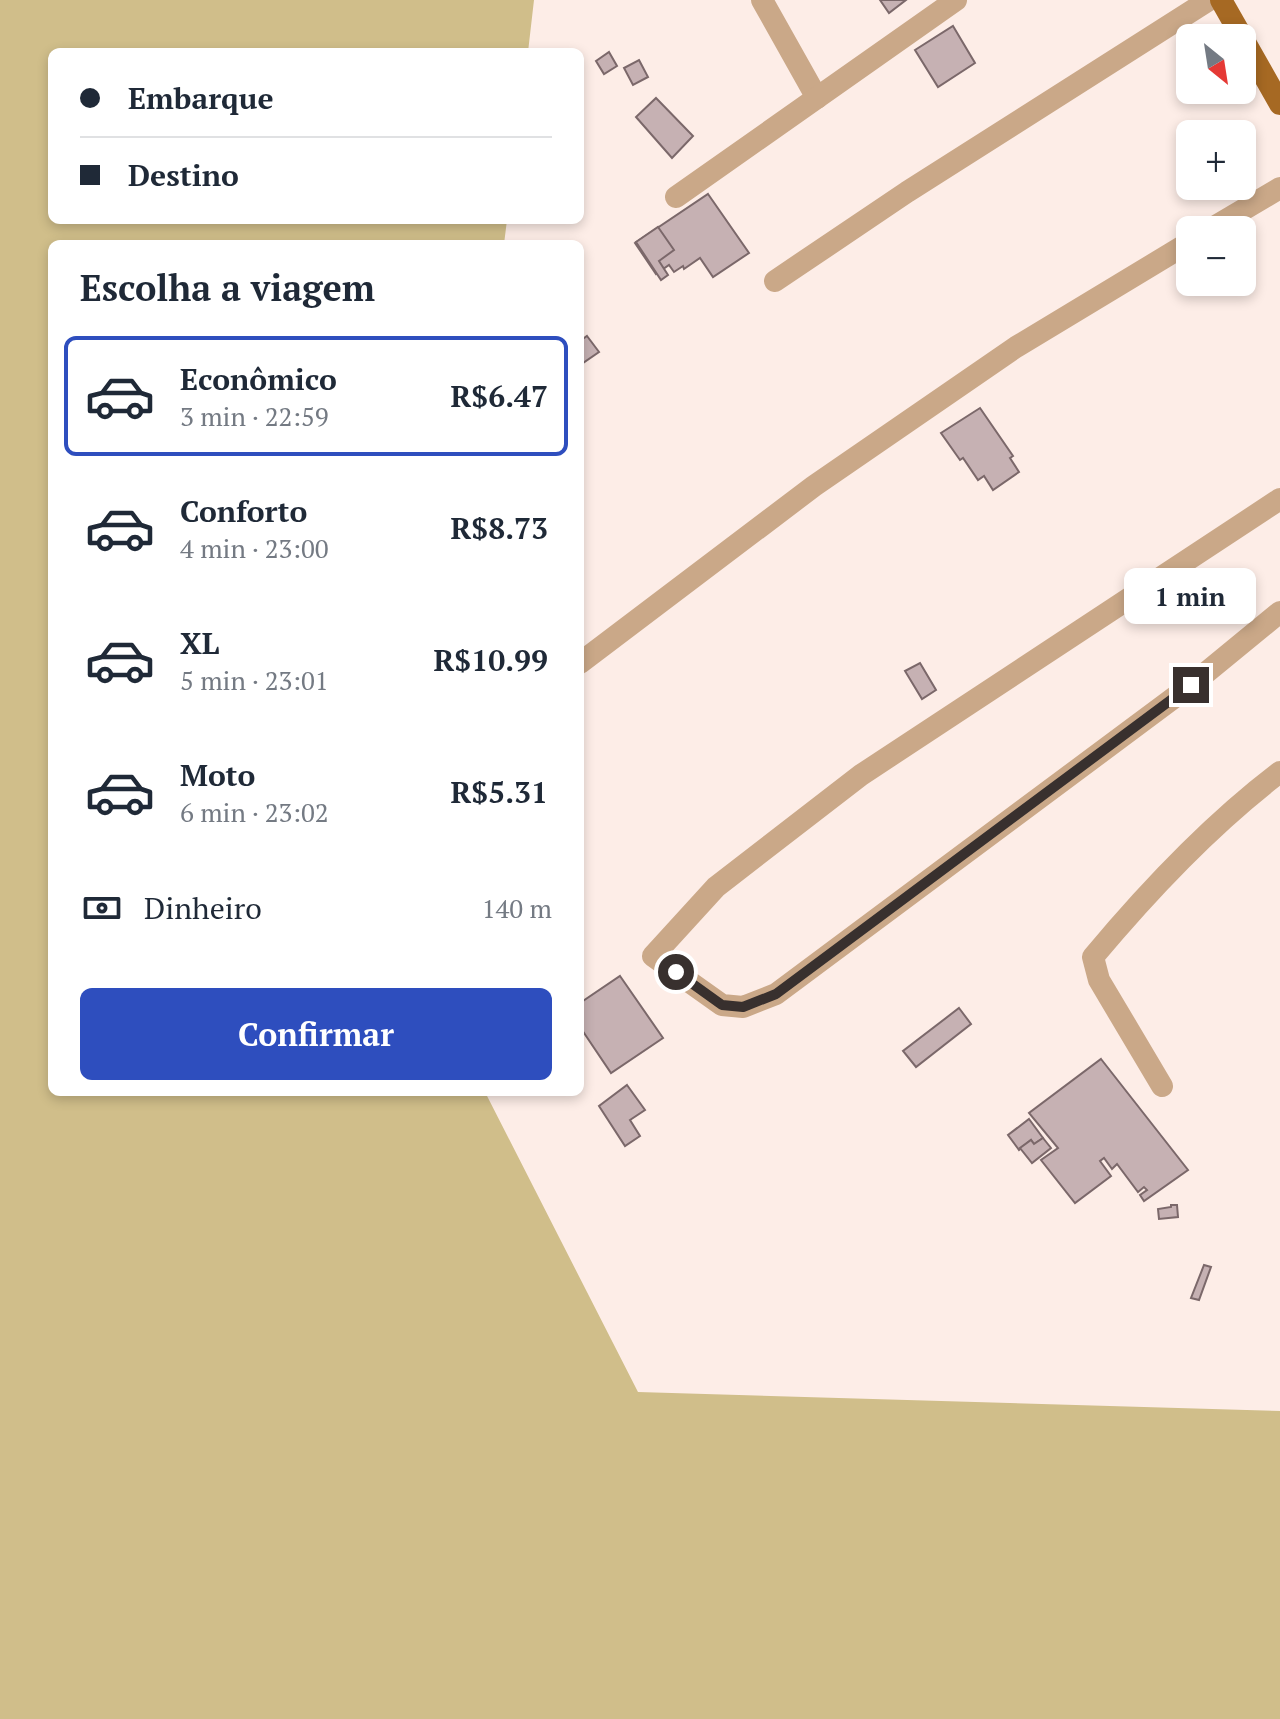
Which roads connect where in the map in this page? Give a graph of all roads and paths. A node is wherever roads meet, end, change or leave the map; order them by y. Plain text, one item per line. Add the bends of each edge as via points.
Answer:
1 (762, 0) edge
2 (956, 0) edge
3 (1209, 0) edge
4 (1221, 0) edge
5 (817, 98) junction
6 (1280, 104) edge
7 (1280, 188) edge
8 (676, 197) dead end
9 (1233, 216) edge
10 (1176, 250) edge
11 (775, 281) dead end
12 (1280, 499) edge
13 (1280, 612) edge
14 (584, 660) edge
15 (1280, 772) edge
16 (1162, 1086) dead end

1 - 5 street
2 - 5 street
3 - 11 street
4 - 6 main road
5 - 8 street
7 - 9 street
10 - 14 street via 1016,347 864,451
12 - 13 street via 861,775 716,887 653,956 722,1005 743,1007 776,994 1191,685
15 - 16 street via 1138,903 1093,957 1099,980

